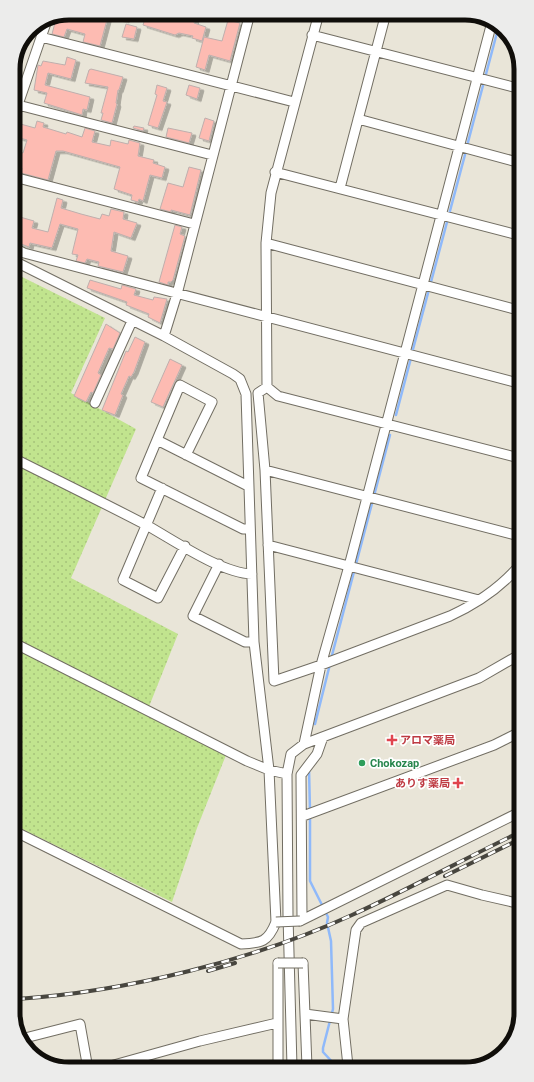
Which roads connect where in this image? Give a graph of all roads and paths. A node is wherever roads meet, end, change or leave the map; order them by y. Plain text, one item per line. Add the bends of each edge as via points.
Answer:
1 (248, 20) edge
2 (317, 20) edge
3 (384, 20) edge
4 (45, 27) edge
5 (491, 28) edge
6 (312, 35) junction
7 (41, 37) junction
8 (376, 52) junction
9 (482, 79) junction
10 (230, 87) junction
11 (514, 87) edge
12 (20, 99) edge
13 (294, 102) junction
14 (20, 106) edge
15 (358, 119) junction
16 (464, 148) junction
17 (212, 155) junction
18 (514, 161) edge
19 (275, 172) junction
20 (20, 179) edge
21 (340, 188) junction
22 (446, 216) junction
23 (194, 224) junction
24 (514, 234) edge
25 (266, 243) junction
26 (20, 251) edge
27 (20, 264) edge
28 (427, 286) junction
29 (177, 294) junction
30 (514, 309) edge
31 (266, 317) junction
32 (132, 321) junction
33 (164, 336) junction
34 (410, 355) junction
35 (514, 382) edge
36 (267, 386) junction
37 (246, 394) junction
38 (258, 394) junction
39 (95, 403) dead end
40 (387, 424) junction
41 (157, 440) junction
42 (186, 455) junction
43 (514, 457) edge
44 (20, 462) edge
45 (265, 470) junction
46 (248, 486) junction
47 (162, 488) junction
48 (372, 497) junction
49 (146, 525) junction
50 (250, 529) junction
51 (514, 535) edge
52 (268, 545) junction
53 (185, 546) junction
54 (219, 564) junction
55 (353, 567) junction
56 (514, 572) edge
57 (252, 574) junction
58 (479, 600) junction
59 (254, 642) junction
60 (20, 646) edge
61 (514, 658) edge
62 (328, 663) junction
63 (514, 735) edge
64 (323, 737) junction
65 (304, 744) junction
66 (269, 770) junction
67 (287, 774) junction
68 (309, 813) junction
69 (514, 815) edge
70 (20, 834) edge
71 (514, 903) edge
72 (301, 920) junction
73 (276, 922) junction
74 (305, 1014) junction
75 (335, 1018) junction
76 (277, 1023) junction
77 (27, 1037) edge
78 (87, 1062) edge
79 (125, 1062) edge
80 (278, 1062) edge
81 (292, 1062) edge
82 (307, 1062) edge
83 (347, 1062) edge

1 - 10 street
2 - 6 street
3 - 8 street
4 - 7 street
5 - 9 street
6 - 8 street
6 - 13 street
7 - 10 street
7 - 12 street
8 - 9 street
8 - 15 street
9 - 11 street
9 - 16 street
10 - 13 street
10 - 17 street
13 - 19 street
14 - 17 street
15 - 16 street
15 - 21 street
16 - 18 street
16 - 22 street
17 - 23 street
19 - 21 street
19 - 25 street
20 - 23 street
21 - 22 street
22 - 24 street
22 - 28 street
23 - 29 street
25 - 28 street
25 - 31 street
26 - 29 street
27 - 32 street
28 - 30 street
28 - 34 street
29 - 31 street
29 - 33 street
31 - 34 street
31 - 36 street
32 - 33 street
32 - 39 street
33 - 37 street via 233,374 240,379
34 - 35 street
34 - 40 street
36 - 38 street
36 - 40 street via 278,396
37 - 38 street
37 - 46 street
38 - 45 street
40 - 43 street
40 - 48 street
41 - 42 street
41 - 42 street via 180,385 212,402
41 - 47 street via 141,478
42 - 46 street
44 - 49 street
45 - 48 street
45 - 52 street
46 - 50 street
47 - 49 street
47 - 50 street via 244,530
48 - 51 street
48 - 55 street
49 - 53 street
49 - 53 street via 123,580 158,598
50 - 57 street
52 - 55 street
52 - 62 street via 274,681
53 - 54 street
54 - 57 street via 243,574
54 - 59 street via 193,616 245,642
55 - 58 street
55 - 62 street
56 - 58 street
57 - 59 street
58 - 62 street via 450,616
59 - 66 street
60 - 66 street via 247,762
61 - 64 street via 480,678
62 - 65 street
63 - 68 street via 494,745
64 - 65 street
64 - 68 street via 317,754 301,775
65 - 67 street via 291,754
66 - 67 street
66 - 73 street
67 - 81 street
68 - 72 street
69 - 72 street
70 - 73 street via 241,944 259,943 270,936
71 - 75 street via 447,885 361,923 356,930
72 - 73 street, bridge
74 - 75 street
74 - 76 street, bridge via 303,963 278,963
74 - 82 street
75 - 83 street
76 - 79 street
76 - 80 street
77 - 78 street via 80,1024

